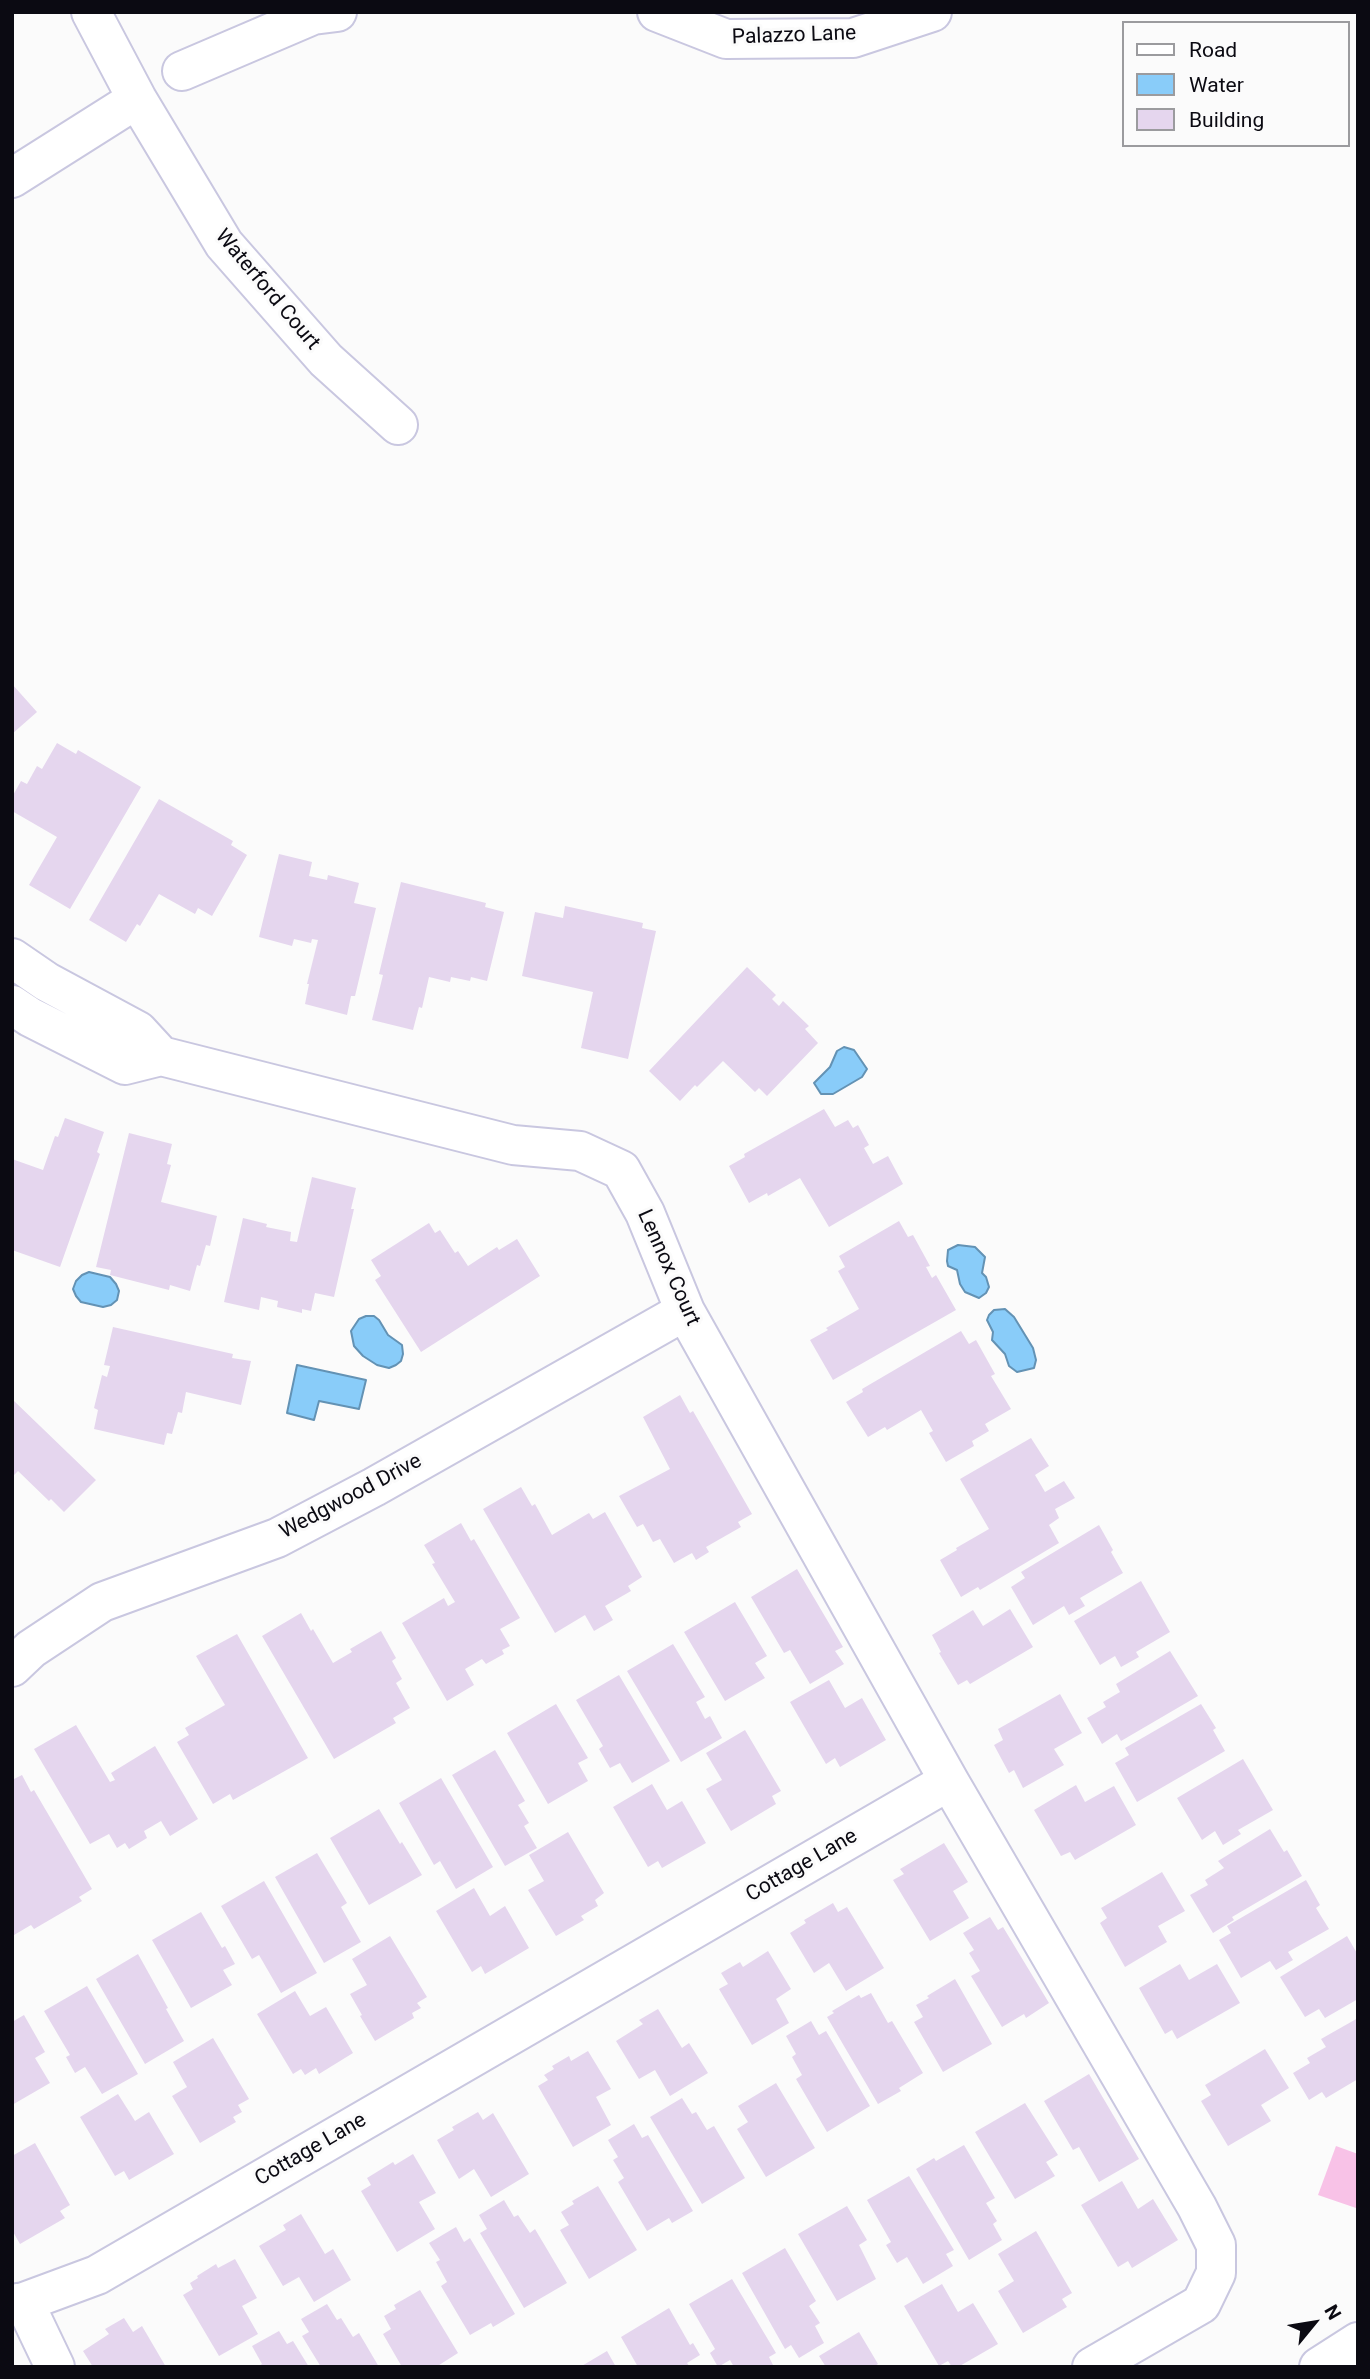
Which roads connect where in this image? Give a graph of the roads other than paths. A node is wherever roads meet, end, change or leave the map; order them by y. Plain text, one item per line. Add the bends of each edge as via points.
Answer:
1 (91, 12) edge
2 (337, 12) edge
3 (657, 12) edge
4 (932, 12) edge
5 (182, 71) dead end
6 (136, 99) junction
7 (12, 178) edge
8 (398, 425) dead end
9 (12, 958) edge
10 (12, 1005) edge
11 (161, 1056) junction
12 (685, 1311) junction
13 (12, 1667) edge
14 (948, 1781) junction
15 (18, 2303) edge
16 (1358, 2343) edge
17 (55, 2367) edge
18 (1092, 2367) edge
19 (1319, 2367) edge

1 - 6 street, Waterford Court
2 - 5 street via 313,15
3 - 4 street, Palazzo Lane via 726,39 853,38
6 - 7 street
6 - 8 street, Waterford Court via 224,244 326,360
9 - 11 street via 138,1031
10 - 11 street, Lennox Court via 125,1065
11 - 12 street, Lennox Court via 513,1145 580,1151 621,1170 645,1213
12 - 13 street, Wedgwood Drive via 277,1538 102,1602
12 - 14 street, Lennox Court
14 - 15 street, Cottage Lane via 96,2275
14 - 18 street via 1216,2245 1216,2273 1201,2304
15 - 17 street, Cottage Lane
16 - 19 street

